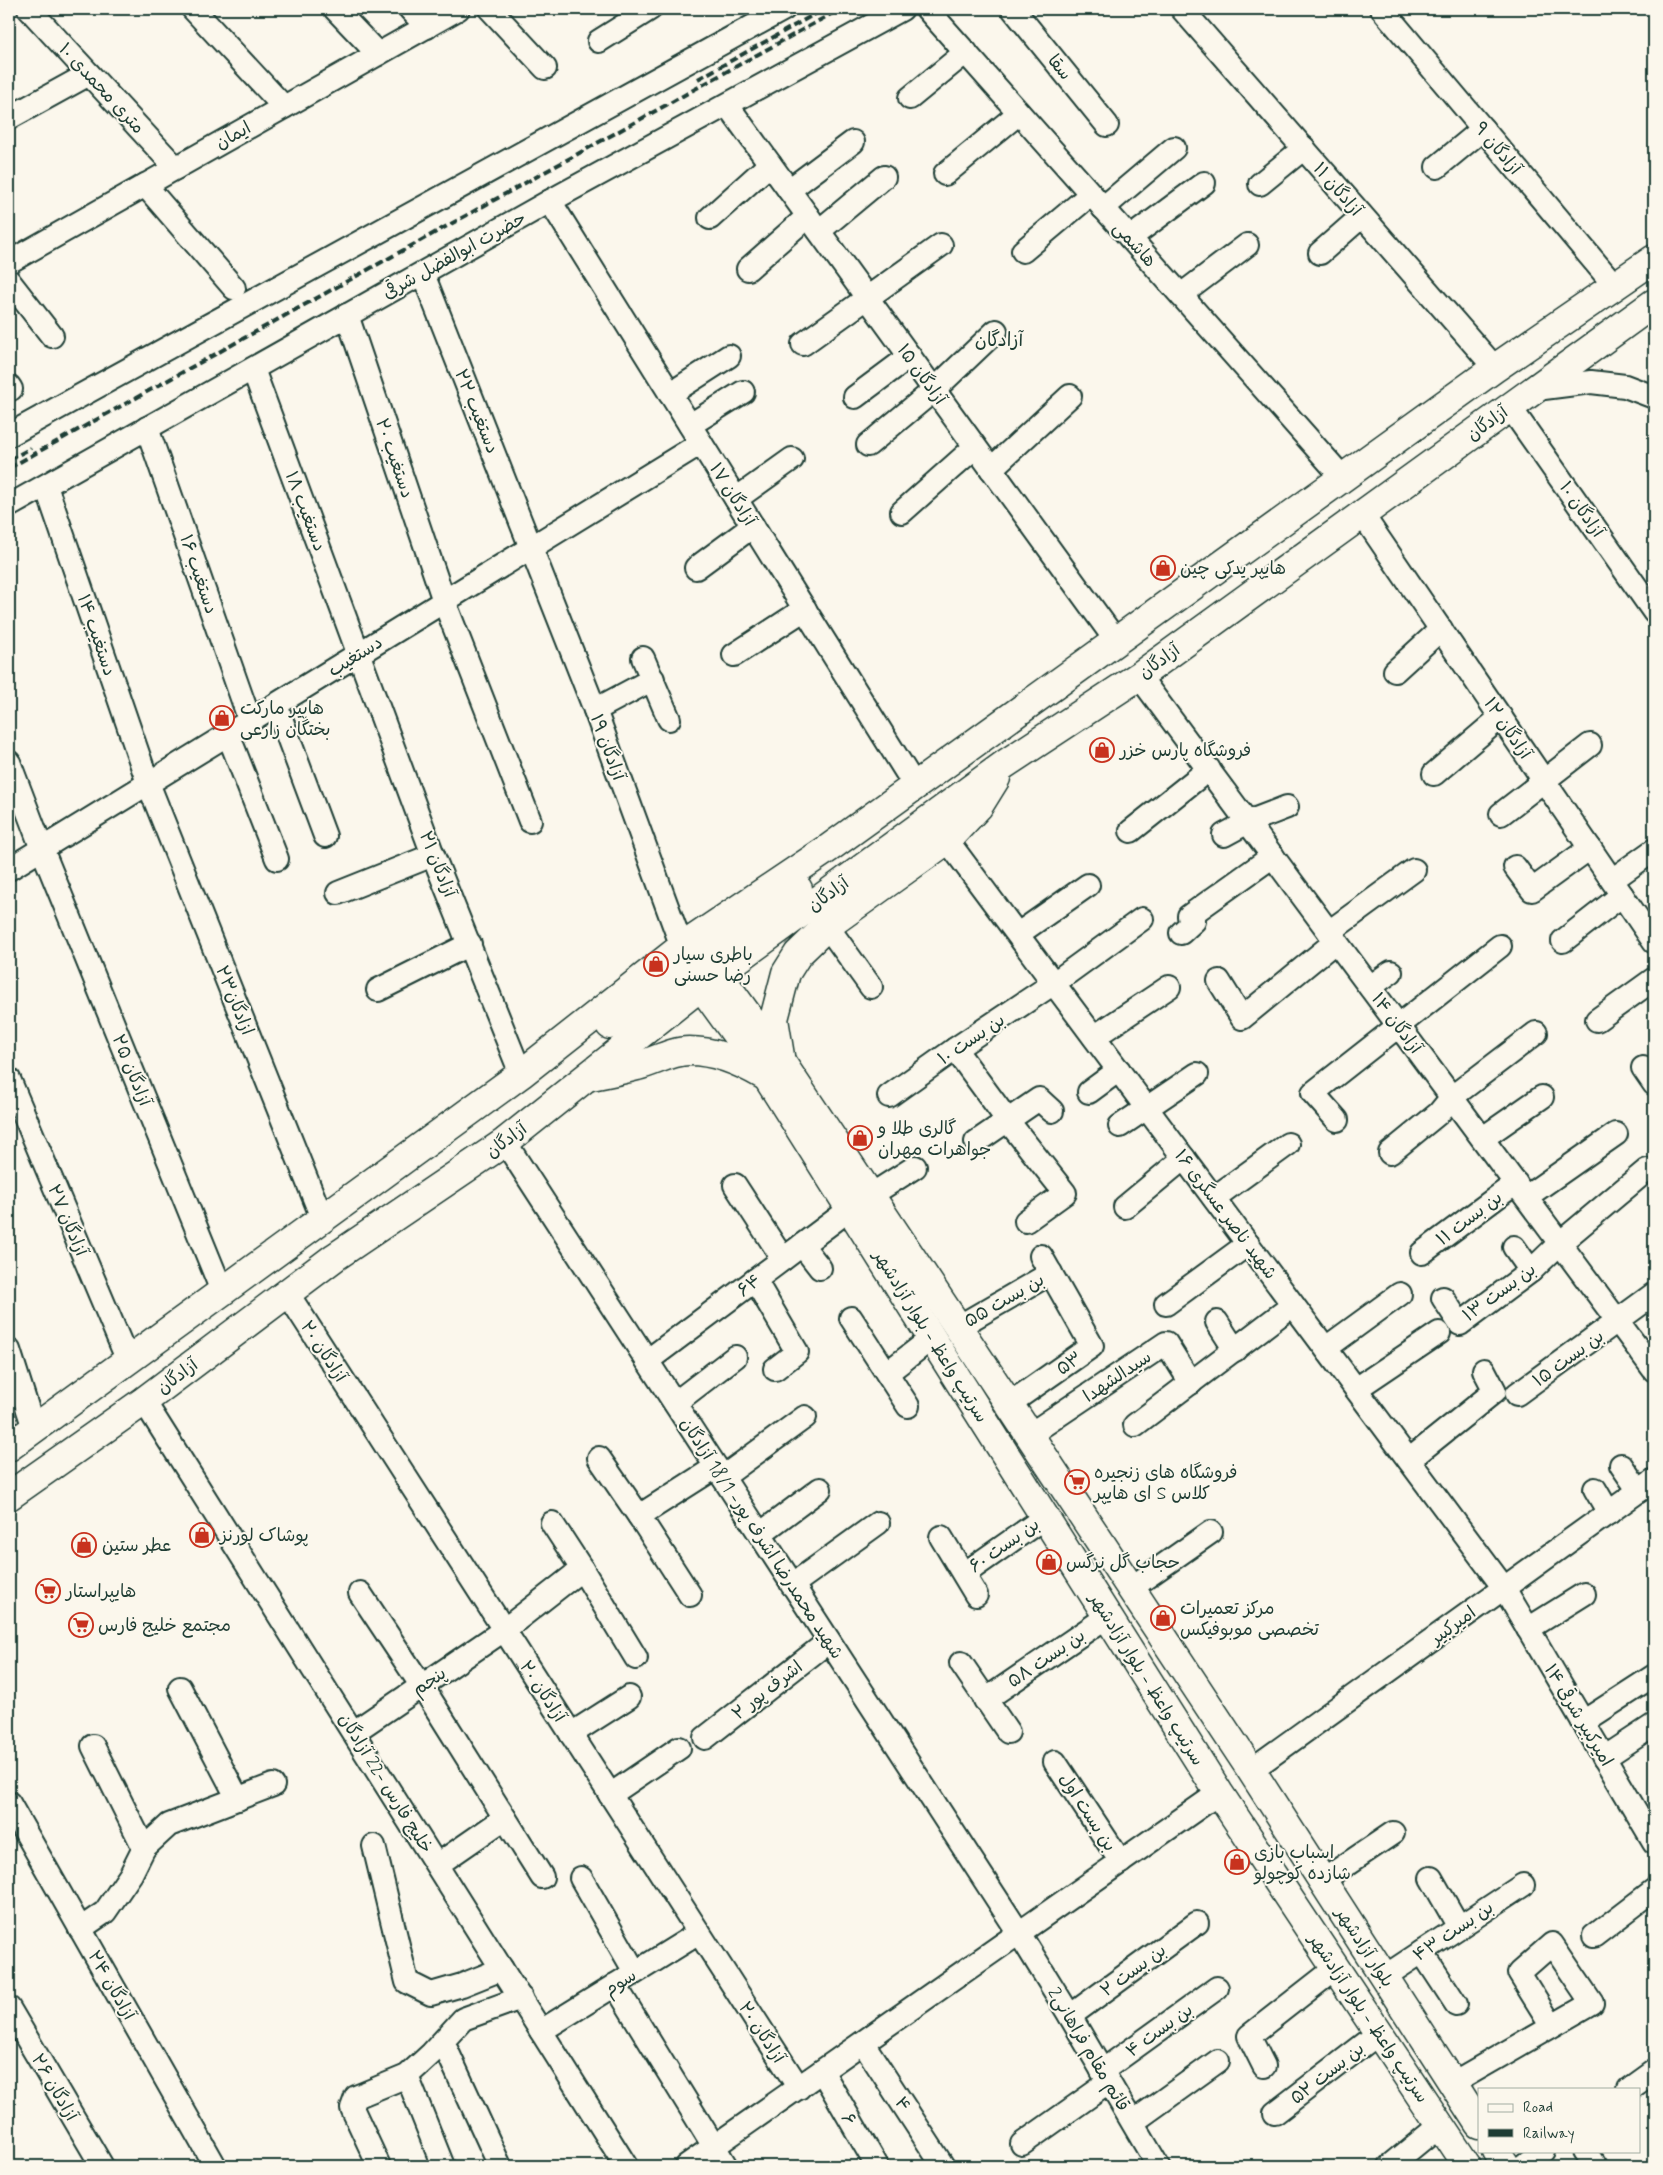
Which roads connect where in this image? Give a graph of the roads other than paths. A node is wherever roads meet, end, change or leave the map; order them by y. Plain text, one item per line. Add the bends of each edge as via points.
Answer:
1 (29, 9) edge
2 (193, 9) edge
3 (335, 9) edge
4 (410, 9) edge
5 (458, 9) edge
6 (490, 9) edge
7 (650, 9) edge
8 (784, 9) edge
9 (902, 9) edge
10 (927, 9) edge
11 (1013, 9) edge
12 (1182, 9) edge
13 (1382, 9) edge
14 (427, 26) junction
15 (599, 41) dead end
16 (966, 52) junction
17 (378, 54) junction
18 (545, 68) dead end
19 (89, 74) junction
20 (910, 98) dead end
21 (728, 106) junction
22 (284, 107) junction
23 (1019, 113) junction
24 (9, 118) edge
25 (1108, 125) dead end
26 (1483, 129) junction
27 (853, 142) dead end
28 (1174, 148) dead end
29 (1304, 148) junction
30 (770, 164) junction
31 (1437, 167) dead end
32 (176, 168) junction
33 (945, 174) dead end
34 (884, 177) dead end
35 (1204, 183) dead end
36 (1260, 184) dead end
37 (145, 186) junction
38 (789, 190) junction
39 (550, 201) junction
40 (1097, 201) junction
41 (1362, 216) junction
42 (710, 218) dead end
43 (813, 224) junction
44 (1130, 238) junction
45 (942, 245) dead end
46 (1247, 245) dead end
47 (1023, 251) dead end
48 (1320, 252) dead end
49 (1654, 259) edge
50 (9, 262) edge
51 (748, 269) dead end
52 (423, 274) junction
53 (9, 281) edge
54 (1614, 286) junction
55 (234, 288) dead end
56 (1180, 295) junction
57 (868, 298) junction
58 (1654, 303) edge
59 (347, 315) junction
60 (996, 331) dead end
61 (52, 336) dead end
62 (804, 344) dead end
63 (729, 356) dead end
64 (910, 356) junction
65 (1495, 368) junction
66 (253, 369) junction
67 (934, 390) junction
68 (1533, 390) junction
69 (743, 392) dead end
70 (670, 394) junction
71 (1070, 396) dead end
72 (855, 397) dead end
73 (1654, 397) edge
74 (1510, 406) junction
75 (147, 428) junction
76 (695, 434) junction
77 (9, 435) edge
78 (868, 445) dead end
79 (975, 447) junction
80 (792, 459) dead end
81 (991, 468) junction
82 (1343, 478) junction
83 (46, 486) junction
84 (736, 499) junction
85 (9, 506) edge
86 (902, 512) dead end
87 (1362, 514) junction
88 (753, 526) junction
89 (531, 548) junction
90 (1230, 560) junction
91 (696, 568) dead end
92 (1249, 596) junction
93 (1175, 600) junction
94 (444, 601) junction
95 (805, 609) junction
96 (1654, 612) edge
97 (1441, 629) junction
98 (1192, 637) junction
99 (1117, 642) junction
100 (360, 653) junction
101 (734, 655) dead end
102 (643, 658) dead end
103 (1394, 671) dead end
104 (1139, 676) junction
105 (653, 679) junction
106 (276, 705) junction
107 (595, 710) junction
108 (1501, 717) junction
109 (669, 719) dead end
110 (250, 721) junction
111 (228, 734) junction
112 (1590, 744) dead end
113 (9, 762) edge
114 (1005, 764) junction
115 (1209, 769) junction
116 (1434, 774) dead end
117 (1544, 781) junction
118 (148, 783) junction
119 (915, 786) junction
120 (1287, 807) dead end
121 (1501, 814) dead end
122 (530, 820) dead end
123 (1248, 822) junction
124 (1131, 831) dead end
125 (1224, 835) dead end
126 (325, 836) dead end
127 (947, 840) junction
128 (1590, 848) junction
129 (42, 849) junction
130 (1654, 850) edge
131 (433, 855) junction
132 (1273, 856) junction
133 (278, 859) dead end
134 (1516, 867) dead end
135 (9, 869) edge
136 (1414, 870) dead end
137 (1088, 885) dead end
138 (1617, 887) junction
139 (338, 893) dead end
140 (1142, 919) dead end
141 (827, 926) junction
142 (1181, 933) dead end
143 (1018, 934) junction
144 (1333, 937) junction
145 (1563, 940) dead end
146 (1654, 942) edge
147 (470, 944) junction
148 (1500, 946) dead end
149 (700, 966) junction
150 (1391, 972) dead end
151 (1654, 979) edge
152 (1219, 981) dead end
153 (1054, 983) junction
154 (1169, 987) dead end
155 (1370, 987) junction
156 (871, 988) dead end
157 (378, 990) dead end
158 (1597, 1020) dead end
159 (1399, 1026) junction
160 (1536, 1033) dead end
161 (1094, 1037) junction
162 (955, 1049) junction
163 (529, 1067) junction
164 (773, 1069) junction
165 (1119, 1070) junction
166 (1198, 1074) dead end
167 (9, 1078) edge
168 (585, 1078) junction
169 (1089, 1092) dead end
170 (889, 1096) dead end
171 (1452, 1097) junction
172 (1542, 1098) dead end
173 (1148, 1109) junction
174 (1052, 1111) dead end
175 (1336, 1120) dead end
176 (1008, 1121) junction
177 (1120, 1126) dead end
178 (1616, 1134) dead end
179 (1483, 1138) junction
180 (505, 1142) junction
181 (976, 1142) dead end
182 (1288, 1144) dead end
183 (1390, 1153) dead end
184 (1184, 1158) junction
185 (915, 1168) dead end
186 (1647, 1170) dead end
187 (732, 1186) dead end
188 (1521, 1190) junction
189 (1214, 1198) junction
190 (860, 1202) junction
191 (1125, 1207) dead end
192 (322, 1218) junction
193 (1026, 1221) dead end
194 (1560, 1243) junction
195 (1248, 1244) junction
196 (802, 1245) junction
197 (1514, 1247) dead end
198 (1422, 1254) dead end
199 (783, 1259) junction
200 (1046, 1264) joint
201 (820, 1268) dead end
202 (1531, 1271) junction
203 (755, 1280) junction
204 (222, 1291) junction
205 (288, 1294) junction
206 (1400, 1294) dead end
207 (1654, 1294) edge
208 (1443, 1298) dead end
209 (1166, 1304) dead end
210 (1293, 1305) junction
211 (851, 1318) dead end
212 (1618, 1321) junction
213 (1217, 1322) dead end
214 (958, 1326) junction
215 (1439, 1333) dead end
216 (932, 1338) junction
217 (1326, 1348) junction
218 (9, 1350) edge
219 (1235, 1350) junction
220 (735, 1357) dead end
221 (128, 1361) junction
222 (648, 1361) junction
223 (775, 1369) dead end
224 (1484, 1370) dead end
225 (1654, 1370) edge
226 (887, 1373) junction
227 (1191, 1383) junction
228 (1356, 1389) junction
229 (1517, 1394) dead end
230 (144, 1401) junction
231 (675, 1403) junction
232 (1009, 1404) junction
233 (908, 1406) dead end
234 (805, 1417) dead end
235 (1135, 1425) dead end
236 (34, 1429) junction
237 (1029, 1434) junction
238 (9, 1447) edge
239 (599, 1458) dead end
240 (1409, 1460) junction
241 (1621, 1465) dead end
242 (719, 1472) junction
243 (1646, 1486) edge
244 (820, 1489) dead end
245 (1595, 1489) dead end
246 (9, 1496) edge
247 (1608, 1513) junction
248 (639, 1516) junction
249 (1045, 1517) junction
250 (552, 1523) dead end
251 (878, 1523) dead end
252 (1211, 1532) dead end
253 (760, 1534) junction
254 (941, 1537) dead end
255 (582, 1569) junction
256 (964, 1574) junction
257 (792, 1584) junction
258 (1131, 1588) junction
259 (1504, 1588) junction
260 (360, 1593) dead end
261 (976, 1594) dead end
262 (1584, 1594) dead end
263 (690, 1595) dead end
264 (1108, 1616) junction
265 (1528, 1629) junction
266 (504, 1630) junction
267 (829, 1641) junction
268 (636, 1658) dead end
269 (961, 1663) dead end
270 (1654, 1676) edge
271 (420, 1686) junction
272 (180, 1688) dead end
273 (629, 1697) dead end
274 (985, 1700) junction
275 (1583, 1722) junction
276 (1654, 1725) edge
277 (354, 1732) junction
278 (1008, 1732) dead end
279 (571, 1734) junction
280 (705, 1738) dead end
281 (93, 1746) dead end
282 (679, 1748) dead end
283 (1604, 1758) junction
284 (1055, 1762) dead end
285 (1251, 1770) junction
286 (272, 1785) dead end
287 (1219, 1793) junction
288 (610, 1795) junction
289 (238, 1799) junction
290 (9, 1803) edge
291 (505, 1818) junction
292 (1393, 1833) dead end
293 (1654, 1842) edge
294 (374, 1846) dead end
295 (144, 1848) junction
296 (1121, 1862) junction
297 (437, 1865) junction
298 (542, 1877) dead end
299 (581, 1878) dead end
300 (1431, 1878) dead end
301 (1322, 1881) junction
302 (1522, 1884) dead end
303 (1654, 1890) edge
304 (1197, 1923) dead end
305 (1458, 1927) junction
306 (80, 1929) junction
307 (699, 1933) junction
308 (1019, 1933) junction
309 (1594, 1936) dead end
310 (1422, 1952) junction
311 (1336, 1968) junction
312 (502, 1969) junction
313 (635, 1972) junction
314 (1384, 1977) junction
315 (616, 1985) junction
316 (1216, 1988) dead end
317 (521, 1998) junction
318 (1456, 2004) dead end
319 (9, 2008) edge
320 (1070, 2016) junction
321 (1552, 2026) dead end
322 (541, 2031) junction
323 (1379, 2033) junction
324 (443, 2042) junction
325 (863, 2043) junction
326 (1218, 2061) dead end
327 (1264, 2066) dead end
328 (822, 2071) junction
329 (1654, 2071) edge
330 (407, 2076) junction
331 (1105, 2077) junction
332 (1453, 2083) junction
333 (798, 2088) junction
334 (1630, 2088) edge
335 (1275, 2113) dead end
336 (1133, 2122) junction
337 (1478, 2122) edge
338 (1440, 2124) junction
339 (1022, 2144) dead end
340 (715, 2146) junction
341 (1497, 2152) edge
342 (1541, 2152) edge
343 (1586, 2152) edge
344 (102, 2166) edge
345 (215, 2166) edge
346 (379, 2166) edge
347 (443, 2166) edge
348 (500, 2166) edge
349 (626, 2166) edge
350 (686, 2166) edge
351 (726, 2166) edge
352 (877, 2166) edge
353 (943, 2166) edge
354 (1158, 2166) edge
355 (1390, 2166) edge
356 (1467, 2166) edge
357 (1506, 2166) edge
358 (1523, 2166) edge
359 (1595, 2166) edge

1 - 19 street, ۱۰ متری محمدی
2 - 22 street
3 - 17 street
4 - 14 street
5 - 14 street, ایمان
6 - 18 street
7 - 15 street
8 - 77 street
9 - 21 street, حضرت ابوالفضل شرقی
10 - 16 street, هاشمی
11 - 25 street, سقا
12 - 29 street, ۱۱ آزادگان
13 - 26 street, ۹ آزادگان
14 - 17 street, ایمان
16 - 20 street
16 - 23 street, هاشمی
17 - 22 street, ایمان
19 - 24 street
19 - 32 street, ۱۰ متری محمدی
21 - 30 street, ۱۵ آزادگان
21 - 39 street, حضرت ابوالفضل شرقی
22 - 32 street, ایمان
23 - 33 street
23 - 40 street, هاشمی
26 - 31 street
26 - 54 street, ۹ آزادگان
27 - 38 street
28 - 40 street
29 - 36 street
29 - 41 street, ۱۱ آزادگان
30 - 38 street, ۱۵ آزادگان
30 - 42 street
32 - 37 street, ایمان
34 - 43 street
35 - 44 street
37 - 50 street, ایمان
37 - 55 street
38 - 43 street, ۱۵ آزادگان
39 - 52 street, حضرت ابوالفضل شرقی
39 - 70 street, ۱۷ آزادگان
40 - 44 street, هاشمی
40 - 47 street
41 - 48 street
41 - 65 street, ۱۱ آزادگان
43 - 51 street
43 - 57 street, ۱۵ آزادگان
44 - 56 street, هاشمی
45 - 57 street
46 - 56 street
49 - 54 main road, آزادگان
52 - 59 street, حضرت ابوالفضل شرقی
52 - 89 street, دستغیب ۲۲
53 - 61 street
54 - 65 main road, آزادگان
56 - 82 street, هاشمی
57 - 62 street
57 - 64 street, ۱۵ آزادگان
58 - 68 main road, آزادگان
59 - 66 street, حضرت ابوالفضل شرقی
59 - 94 street, دستغیب ۲۰
60 - 67 street
63 - 70 street
64 - 67 street, ۱۵ آزادگان
64 - 72 street
65 - 82 main road, آزادگان
66 - 75 street, حضرت ابوالفضل شرقی
66 - 100 street, دستغیب ۱۸
67 - 78 street
67 - 79 street, ۱۵ آزادگان
68 - 73 street via 1591,382 1625,386
68 - 74 main road, آزادگان
69 - 76 street, دستغیب
70 - 76 street, ۱۷ آزادگان
71 - 81 street
74 - 87 main road, آزادگان
74 - 96 street, ۱۰ آزادگان
75 - 83 street, حضرت ابوالفضل شرقی
75 - 110 street, دستغیب ۱۶
76 - 84 street, ۱۷ آزادگان
76 - 89 street, دستغیب
79 - 81 street, ۱۵ آزادگان
79 - 86 street
80 - 84 street
81 - 99 street, ۱۵ آزادگان
82 - 90 main road, آزادگان
83 - 85 street, حضرت ابوالفضل شرقی
83 - 118 street, دستغیب ۱۴
84 - 88 street, ۱۷ آزادگان
87 - 92 main road, آزادگان
87 - 97 street, ۱۲ آزادگان
88 - 91 street
88 - 95 street, ۱۷ آزادگان
89 - 94 street, دستغیب
89 - 107 street, ۱۹ آزادگان
90 - 92 main road via 1226,575 1228,587
90 - 93 main road, آزادگان
92 - 98 main road, آزادگان
93 - 98 main road via 1190,606 1195,615 1197,626
93 - 99 main road, آزادگان
94 - 100 street, دستغیب
94 - 122 street, دستغیب ۲۰
95 - 101 street
95 - 119 street, ۱۷ آزادگان
97 - 103 street
97 - 108 street, ۱۲ آزادگان
98 - 104 main road, آزادگان
99 - 119 main road, آزادگان
100 - 106 street, دستغیب
100 - 131 street, ۲۱ آزادگان
102 - 105 street
104 - 114 main road, آزادگان
104 - 115 street, ۱۴ آزادگان
105 - 107 street
105 - 109 street
106 - 110 street, دستغیب
106 - 126 street
107 - 149 street, ۱۹ آزادگان
108 - 116 street
108 - 117 street, ۱۲ آزادگان
110 - 111 street, دستغیب
111 - 118 street, دستغیب
111 - 133 street
112 - 117 street
113 - 129 street, ۲۵ آزادگان
114 - 127 main road via 978,807
114 - 149 main road, آزادگان
115 - 123 street, ۱۴ آزادگان
115 - 124 street
117 - 121 street
117 - 128 street, ۱۲ آزادگان
118 - 129 street, دستغیب
118 - 192 street, ۲۳ازادگان
119 - 149 main road, آزادگان via 829,848
120 - 123 street
123 - 125 street
123 - 132 street, ۱۴ آزادگان
127 - 141 main road
127 - 143 street, ۱۶ شهید ناصر عسگری
128 - 134 street via 1535,893
128 - 138 street, ۱۲ آزادگان
129 - 135 street, دستغیب
129 - 204 street, ۲۵ آزادگان
130 - 138 street
131 - 139 street
131 - 147 street, ۲۱ آزادگان
132 - 142 street via 1189,916 1194,921
132 - 144 street, ۱۴ آزادگان
136 - 144 street
137 - 143 street
138 - 145 street
138 - 146 street, ۱۲ آزادگان
140 - 153 street, بن بست ۱۰
141 - 156 street
141 - 164 main road via 798,954 786,973 774,1019
143 - 153 street, ۱۶ شهید ناصر عسگری
144 - 152 street via 1242,1018
144 - 155 street, ۱۴ آزادگان
147 - 157 street
147 - 163 street, ۲۱ آزادگان
148 - 159 street
149 - 163 main road, آزادگان
149 - 164 main road, سرتیپ واعظ - بلوار آزادشهر
149 - 168 main road, آزادگان
150 - 155 street
151 - 158 street
153 - 161 street, ۱۶ شهید ناصر عسگری
153 - 162 street, بن بست ۱۰
154 - 161 street
155 - 159 street, ۱۴ آزادگان
159 - 171 street, ۱۴ آزادگان
159 - 175 street via 1313,1093
160 - 171 street
161 - 165 street, ۱۶ شهید ناصر عسگری
162 - 170 street, بن بست ۱۰
162 - 176 street
163 - 192 main road, آزادگان
164 - 168 main road via 689,1051
164 - 190 main road, سرتیپ واعظ - بلوار آزادشهر
165 - 169 street
165 - 173 street, ۱۶ شهید ناصر عسگری
166 - 173 street
167 - 221 street, ۲۷ آزادگان
168 - 180 main road, آزادگان
171 - 179 street, ۱۴ آزادگان
171 - 183 street via 1439,1113
172 - 179 street
173 - 177 street
173 - 184 street, ۱۶ شهید ناصر عسگری
174 - 176 street via 1039,1099
176 - 181 street
176 - 193 street via 1065,1194
178 - 188 street, بن بست ۱۱
179 - 188 street, ۱۴ آزادگان
180 - 205 main road, آزادگان via 335,1257
180 - 222 street, شهید محمدرضا اشرف پور- 18/1 آزادگان
182 - 189 street
184 - 189 street, ۱۶ شهید ناصر عسگری
184 - 191 street
185 - 190 street, ۶۴
186 - 194 street, بن بست ۱۳
187 - 199 street
188 - 194 street, ۱۴ آزادگان
188 - 198 street, بن بست ۱۱
189 - 195 street, ۱۶ شهید ناصر عسگری
190 - 196 street, ۶۴
190 - 214 main road, سرتیپ واعظ - بلوار آزادشهر
190 - 216 main road, سرتیپ واعظ - بلوار آزادشهر
192 - 204 main road, آزادگان
194 - 202 street, بن بست ۱۳
194 - 212 street, ۱۴ آزادگان
195 - 209 street
195 - 210 street, ۱۶ شهید ناصر عسگری
196 - 199 street, ۶۴
196 - 201 street
197 - 202 street
199 - 203 street, ۶۴
200 - 214 street, بن بست ۵۵
200 - 232 street, ۵۳ via 1092,1346
202 - 208 street, بن بست ۱۳ via 1460,1324
203 - 222 street, ۶۴
203 - 223 street via 797,1352
204 - 221 main road, آزادگان
205 - 230 main road, آزادگان
205 - 266 street, ۲۰ آزادگان
206 - 217 street
207 - 212 street, بن بست ۱۵
210 - 217 street, ۱۶ شهید ناصر عسگری
210 - 219 street
211 - 226 street
212 - 225 street, ۱۴ آزادگان
212 - 229 street, بن بست ۱۵
213 - 219 street
214 - 232 main road, سرتیپ واعظ - بلوار آزادشهر
215 - 228 street
216 - 226 street
216 - 249 main road, سرتیپ واعظ - بلوار آزادشهر
217 - 228 street, ۱۶ شهید ناصر عسگری
218 - 236 street
219 - 227 street
220 - 231 street
221 - 236 main road, آزادگان
222 - 231 street, شهید محمدرضا اشرف پور- 18/1 آزادگان
224 - 240 street via 1495,1391
226 - 233 street
227 - 235 street
227 - 237 street, سیدالشهدا via 1166,1343
228 - 240 street, ۱۶ شهید ناصر عسگری
230 - 246 main road, آزادگان
230 - 277 street, خلیج فارس -22 آزادگان
231 - 242 street, شهید محمدرضا اشرف پور- 18/1 آزادگان
232 - 237 main road, سرتیپ واعظ - بلوار آزادشهر
234 - 242 street
236 - 238 main road, آزادگان
237 - 258 main road, سرتیپ واعظ - بلوار آزادشهر
239 - 248 street
240 - 259 street, ۱۶ شهید ناصر عسگری
241 - 243 street
242 - 248 street
242 - 253 street, شهید محمدرضا اشرف پور- 18/1 آزادگان
243 - 247 street, امیرکبیر
244 - 253 street
245 - 247 street
247 - 259 street, امیرکبیر
248 - 263 street
249 - 256 street, بن بست ۶۰
249 - 264 main road, سرتیپ واعظ - بلوار آزادشهر
250 - 255 street
251 - 257 street
252 - 258 street
253 - 257 street, شهید محمدرضا اشرف پور- 18/1 آزادگان
254 - 256 street, بن بست ۶۰
255 - 266 street, پنجم
255 - 268 street
256 - 261 street, بن بست ۶۰
257 - 267 street, شهید محمدرضا اشرف پور- 18/1 آزادگان
258 - 285 main road, سرتیپ واعظ - بلوار آزادشهر
259 - 265 street, ۱۴ امیرکبیر شرقی
259 - 285 street, امیرکبیر
260 - 271 street
262 - 265 street
264 - 274 street, بن بست ۵۸
264 - 287 main road, سرتیپ واعظ - بلوار آزادشهر
265 - 275 street, ۱۴ امیرکبیر شرقی
266 - 271 street, پنجم
266 - 279 street, ۲۰ آزادگان
267 - 280 street, ۲ اشرف پور
267 - 308 street, شهید محمدرضا اشرف پور- 18/1 آزادگان
269 - 274 street
270 - 275 street
271 - 277 street, پنجم
271 - 291 street
272 - 289 street
273 - 279 street
274 - 278 street
275 - 283 street, ۱۴ امیرکبیر شرقی
276 - 283 street
277 - 297 street, خلیج فارس -22 آزادگان
279 - 288 street, ۲۰ آزادگان
281 - 295 street
282 - 288 street
283 - 293 street, ۱۴ امیرکبیر شرقی
284 - 296 street, بن بست اول
285 - 301 main road, بلوار آزادشهر
286 - 289 street
287 - 296 street
287 - 311 main road, سرتیپ واعظ - بلوار آزادشهر
288 - 307 street, ۲۰ آزادگان
289 - 295 street via 169,1825
290 - 306 street, ۲۴ آزادگان
291 - 297 street
291 - 298 street
292 - 301 street
294 - 312 street via 407,1982 431,1994
295 - 306 street via 132,1874 105,1912
296 - 308 street
297 - 312 street, خلیج فارس -22 آزادگان
299 - 313 street
300 - 305 street
301 - 314 main road, بلوار آزادشهر
302 - 305 street, بن بست ۴۳
303 - 309 street
304 - 320 street, بن بست ۲
305 - 310 street, بن بست ۴۳
306 - 345 street, ۲۴ آزادگان
307 - 313 street, سوم
307 - 333 street, ۲۰ آزادگان
308 - 320 street, 2قائم مقام فراهانی
308 - 325 street
310 - 314 street, بن بست ۴۳
310 - 318 street
311 - 323 main road, سرتیپ واعظ - بلوار آزادشهر
311 - 327 street via 1249,2036
312 - 317 street, خلیج فارس -22 آزادگان
313 - 315 street, سوم
314 - 332 main road, بلوار آزادشهر
315 - 322 street, سوم
315 - 340 street
316 - 331 street, بن بست ۴
317 - 322 street, خلیج فارس -22 آزادگان
317 - 324 street via 463,2019
319 - 344 street, ۲۶ آزادگان
320 - 331 street, 2قائم مقام فراهانی
321 - 332 street
322 - 349 street, خلیج فارس -22 آزادگان
323 - 335 street, بن بست ۵۲
323 - 338 main road, سرتیپ واعظ - بلوار آزادشهر
324 - 330 street
324 - 348 street
325 - 328 street
325 - 353 street, ۴
326 - 336 street
328 - 333 street
328 - 352 street, ۶
329 - 334 street
330 - 346 street via 356,2097 352,2108
330 - 347 street
331 - 336 street, 2قائم مقام فراهانی
331 - 339 street, بن بست ۴
332 - 337 main road, بلوار آزادشهر
333 - 340 street
336 - 354 street, 2قائم مقام فراهانی
338 - 355 street
338 - 356 main road, سرتیپ واعظ - بلوار آزادشهر
340 - 350 street
340 - 351 street
341 - 357 main road
342 - 358 street
343 - 359 street

